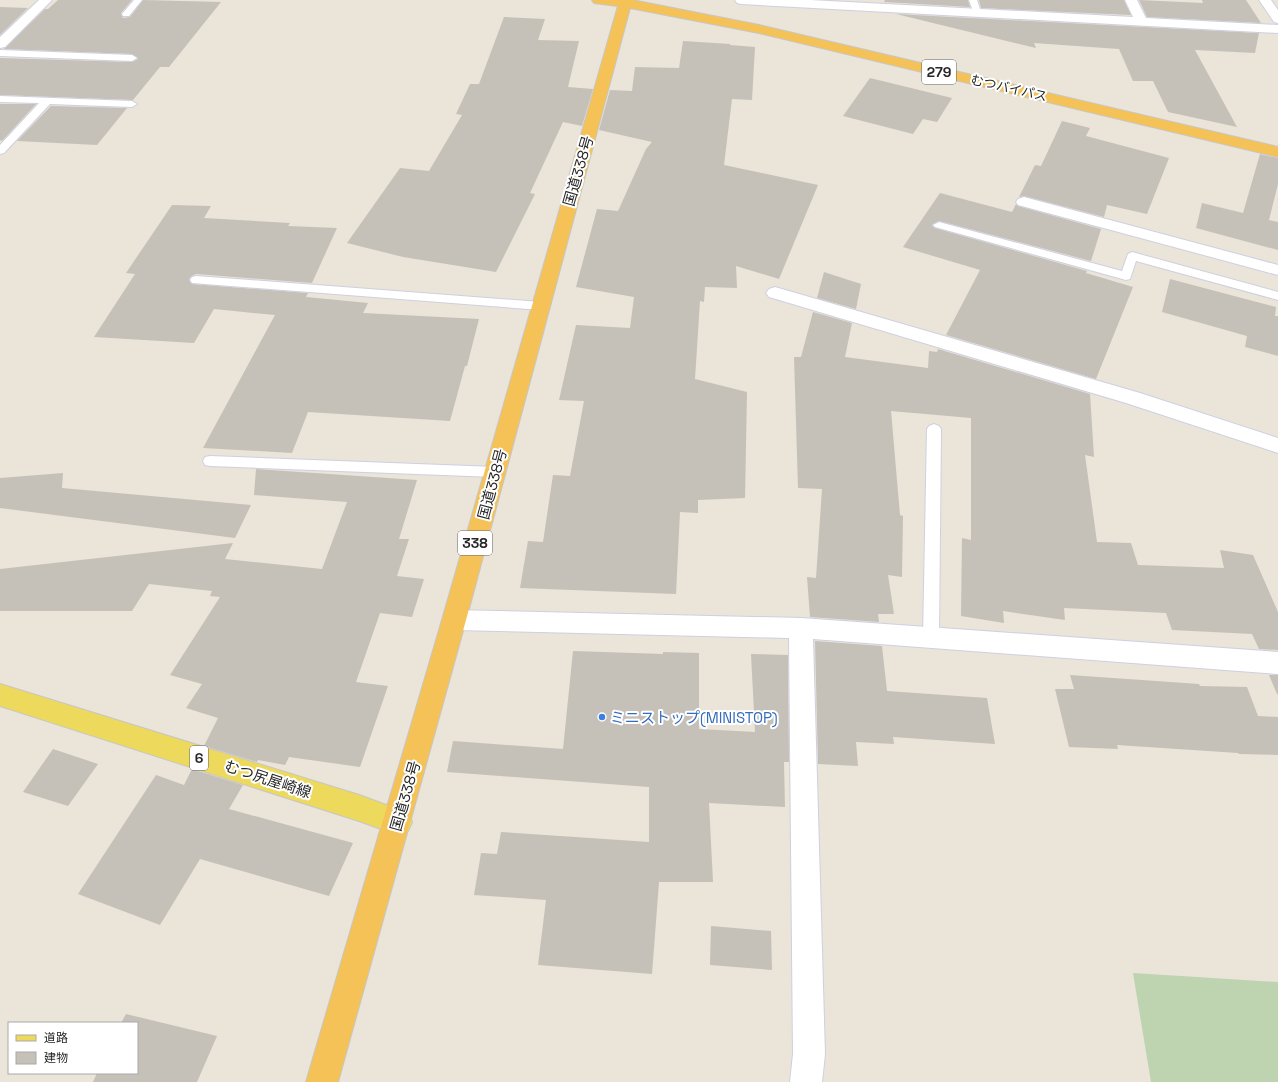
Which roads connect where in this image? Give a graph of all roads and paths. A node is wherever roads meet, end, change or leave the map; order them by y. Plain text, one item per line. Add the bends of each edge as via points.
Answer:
1 (46, 0) edge
2 (138, 0) edge
3 (598, 0) edge
4 (742, 0) edge
5 (1131, 0) edge
6 (1265, 0) edge
7 (629, 1) edge
8 (826, 2) edge
9 (975, 6) edge
10 (126, 14) dead end
11 (1278, 19) edge
12 (1142, 22) junction
13 (1278, 29) edge
14 (0, 44) edge
15 (0, 53) edge
16 (132, 58) dead end
17 (0, 99) edge
18 (47, 101) junction
19 (132, 104) dead end
20 (0, 151) edge
21 (1278, 152) edge
22 (1024, 202) dead end
23 (939, 225) dead end
24 (1278, 270) edge
25 (196, 280) dead end
26 (775, 293) dead end
27 (1278, 296) edge
28 (541, 306) junction
29 (934, 429) dead end
30 (1278, 446) edge
31 (210, 461) dead end
32 (495, 472) junction
33 (454, 620) junction
34 (801, 628) junction
35 (931, 638) junction
36 (1278, 663) edge
37 (0, 695) edge
38 (398, 822) junction
39 (322, 1082) edge
40 (806, 1082) edge

1 - 14 street
2 - 10 lane
3 - 7 highway, むつバイパス / 279
4 - 8 street
5 - 12 street
6 - 11 street
7 - 21 highway, むつバイパス / 279 via 759,29
7 - 28 highway, 国道338号 / 338
8 - 9 street
9 - 12 street
12 - 13 street
15 - 16 lane
17 - 18 lane
18 - 19 lane
18 - 20 lane
22 - 24 street
23 - 27 lane via 1126,276 1132,256
25 - 28 lane
26 - 30 street via 1133,398
28 - 32 highway, 国道338号 / 338
29 - 35 lane
31 - 32 lane
32 - 33 highway, 国道338号 / 338
33 - 34 street
33 - 38 highway, 国道338号 / 338
34 - 35 street
34 - 40 street via 808,1054
35 - 36 street
37 - 38 main road, むつ尻屋崎線 / 6
38 - 39 highway, 国道338号 / 338

